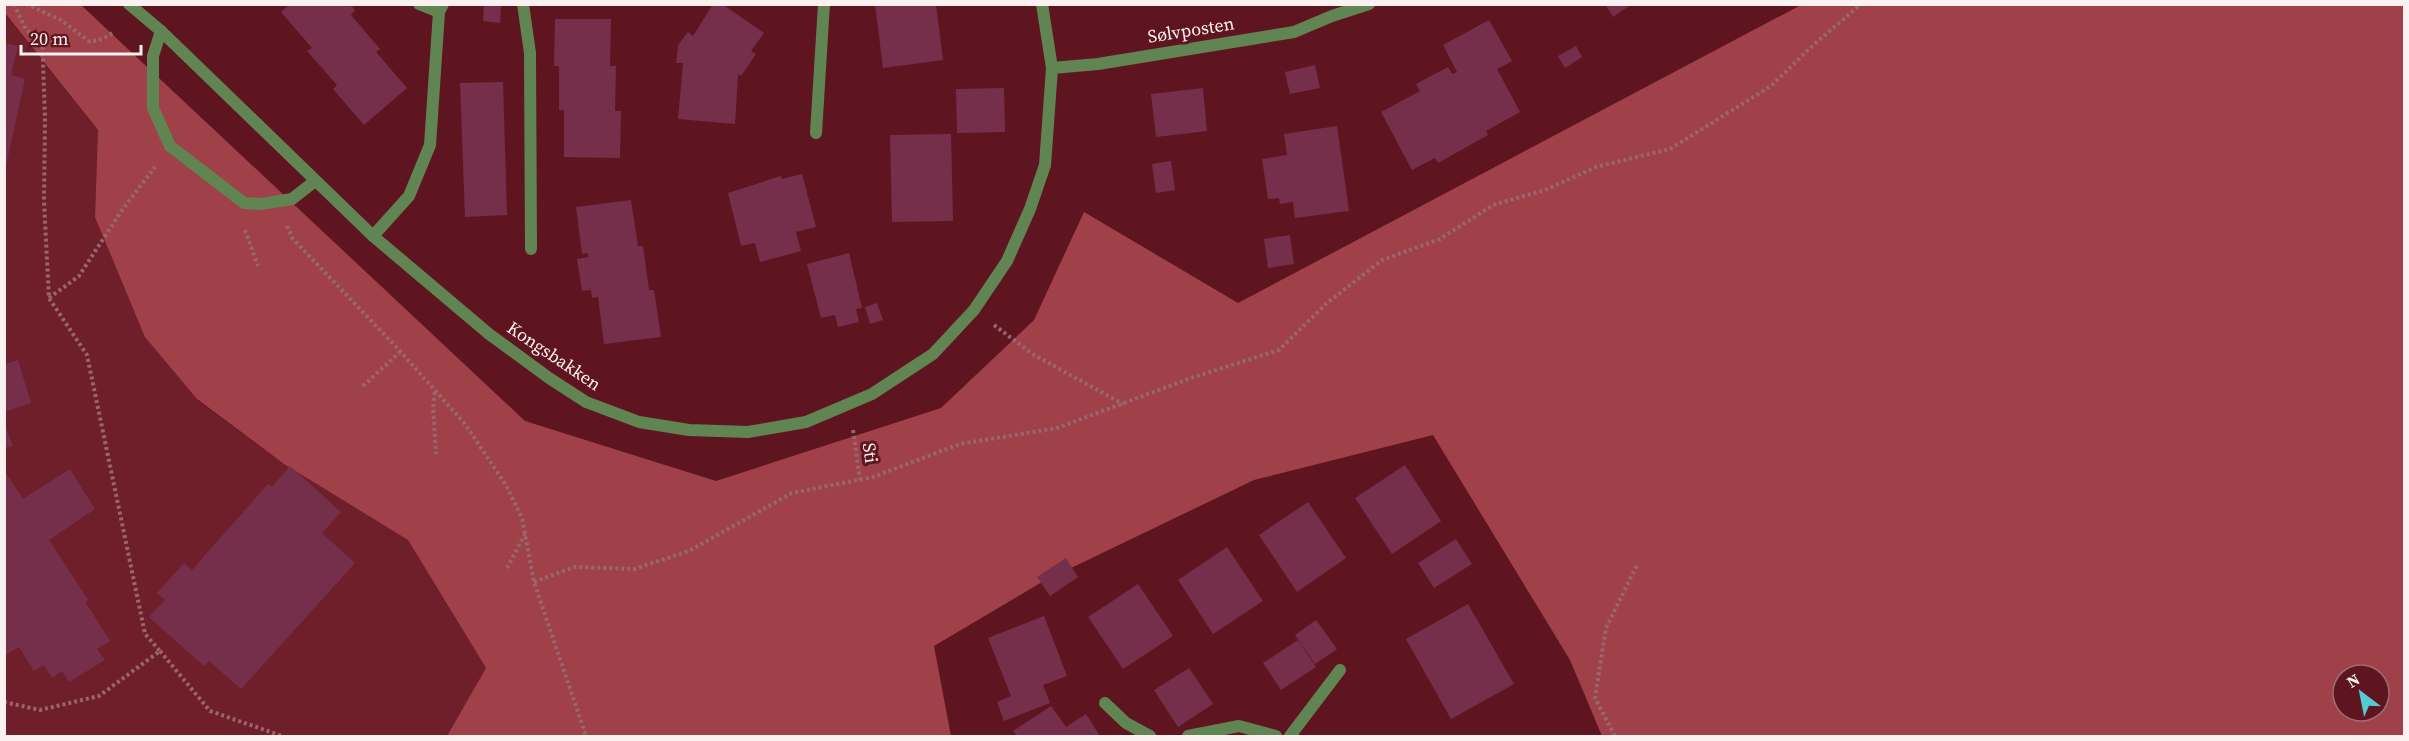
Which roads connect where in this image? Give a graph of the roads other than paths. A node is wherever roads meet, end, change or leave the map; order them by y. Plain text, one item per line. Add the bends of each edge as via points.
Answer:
1 (129, 4) edge
2 (419, 4) edge
3 (523, 4) edge
4 (824, 4) edge
5 (1042, 4) edge
6 (1368, 4) edge
7 (441, 8) edge
8 (1332, 10) edge
9 (160, 31) junction
10 (1052, 68) junction
11 (816, 132) dead end
12 (315, 181) junction
13 (373, 236) junction
14 (531, 249) dead end
15 (1340, 670) dead end
16 (1105, 703) dead end
17 (1150, 736) edge
18 (1188, 736) edge
19 (1276, 736) edge
20 (1290, 736) edge

1 - 9 street, Kongsbakken
2 - 7 street
3 - 14 street via 530,53
4 - 11 street
5 - 10 street, Kongsbakken
6 - 8 street, Sølvposten
7 - 13 street via 430,145 409,196
8 - 10 street, Sølvposten via 1294,32
9 - 12 street, Kongsbakken
9 - 12 street via 153,56 153,108 170,146 244,203 292,199
10 - 13 street, Kongsbakken via 1045,165 1007,261 974,310 933,354 872,394 806,422 748,432 689,430 639,422 586,402 489,334
12 - 13 street, Kongsbakken
15 - 20 street
16 - 17 street via 1126,723
18 - 19 street via 1239,726

